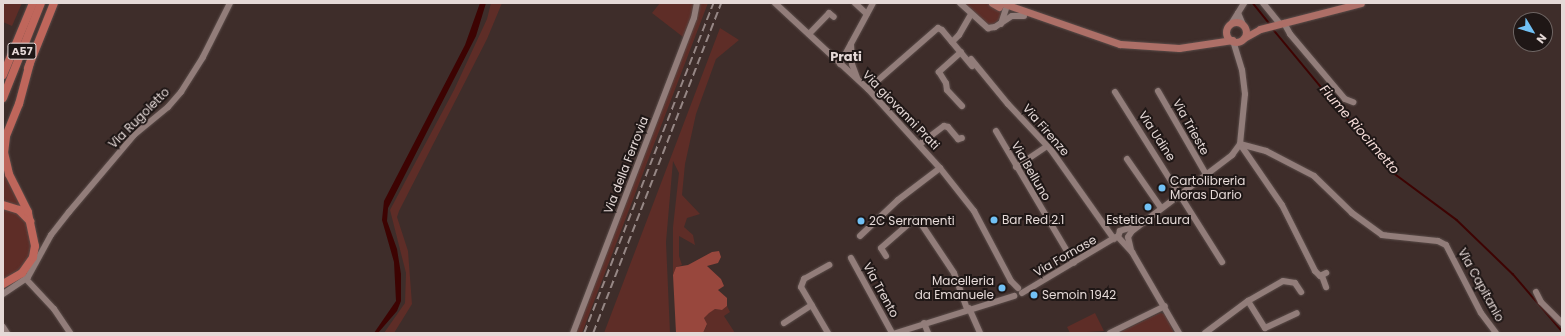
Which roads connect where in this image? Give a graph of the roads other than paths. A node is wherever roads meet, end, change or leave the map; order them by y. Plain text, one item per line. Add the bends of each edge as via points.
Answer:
1 (33, 3) edge
2 (41, 3) edge
3 (54, 3) edge
4 (230, 3) edge
5 (697, 3) edge
6 (774, 3) edge
7 (855, 3) edge
8 (873, 3) edge
9 (960, 3) edge
10 (1244, 3) edge
11 (1263, 3) edge
12 (1361, 3) edge
13 (1005, 7) edge
14 (1238, 13) junction
15 (867, 14) junction
16 (971, 14) junction
17 (1024, 16) joint
18 (834, 17) dead end
19 (1003, 20) junction
20 (1053, 22) junction
21 (1280, 24) junction
22 (1229, 26) junction
23 (1244, 26) junction
24 (1263, 28) junction
25 (809, 34) junction
26 (1243, 39) junction
27 (1212, 41) junction
28 (1233, 41) junction
29 (952, 42) junction
30 (848, 51) junction
31 (961, 52) junction
32 (829, 53) junction
33 (1238, 54) junction
34 (30, 63) junction
35 (840, 64) junction
36 (3, 75) edge
37 (859, 81) junction
38 (868, 89) junction
39 (1158, 91) dead end
40 (1115, 92) dead end
41 (3, 98) edge
42 (1353, 102) dead end
43 (962, 106) dead end
44 (3, 130) edge
45 (996, 131) dead end
46 (962, 138) dead end
47 (920, 144) junction
48 (1240, 144) junction
49 (1046, 147) junction
50 (1127, 159) dead end
51 (1016, 167) junction
52 (940, 168) junction
53 (1206, 174) junction
54 (1180, 194) junction
55 (3, 205) edge
56 (1161, 208) junction
57 (32, 225) junction
58 (860, 236) dead end
59 (1122, 236) junction
60 (886, 256) dead end
61 (851, 258) dead end
62 (1222, 262) dead end
63 (1074, 263) junction
64 (829, 265) dead end
65 (26, 279) junction
66 (3, 284) edge
67 (1326, 287) dead end
68 (1017, 291) junction
69 (1301, 292) dead end
70 (1536, 292) dead end
71 (3, 294) edge
72 (1248, 301) junction
73 (812, 305) junction
74 (1165, 306) junction
75 (968, 309) junction
76 (1297, 313) dead end
77 (784, 323) dead end
78 (924, 323) junction
79 (1562, 323) edge
80 (3, 327) edge
81 (7, 333) edge
82 (70, 333) edge
83 (573, 333) edge
84 (828, 333) edge
85 (892, 333) edge
86 (896, 333) edge
87 (928, 333) edge
88 (980, 333) edge
89 (1110, 333) edge
90 (1179, 333) edge
91 (1205, 333) edge
92 (1496, 333) edge

1 - 36 highway, A57
2 - 41 highway, A57
3 - 34 highway, A57
4 - 65 street, Via Rugoletto via 203,57 181,92 168,107 134,135 69,212 51,234 34,269
5 - 83 street, Via della Ferrovia via 694,18
6 - 25 street, Via giovanni Prati
7 - 15 street
8 - 15 street
9 - 16 street
10 - 14 street
11 - 21 street
12 - 21 main road
13 - 19 street
13 - 19 street
13 - 20 main road
14 - 22 street
14 - 23 street
15 - 30 street
16 - 19 street via 988,28
16 - 29 street
17 - 19 street via 1016,14
17 - 20 main road via 1046,23
18 - 25 street via 829,13
20 - 27 main road via 1126,45 1179,48
21 - 24 main road
21 - 42 street via 1345,98
22 - 23 main road via 1239,22
22 - 27 main road
22 - 28 main road via 1227,35
23 - 24 main road
23 - 26 main road
24 - 26 main road
25 - 32 street, Via giovanni Prati
26 - 28 main road
26 - 33 street
27 - 28 main road
28 - 33 street
29 - 31 street, Via Firenze
29 - 38 street, Via Firenze via 942,30 933,30
30 - 32 street
30 - 35 street
30 - 37 street
31 - 43 street via 938,72 948,90
31 - 49 street, Via Firenze
32 - 35 street, Via giovanni Prati
33 - 48 street via 1245,94
34 - 44 highway, A57
34 - 57 highway, A57 via 19,104 6,136 4,153 9,174
35 - 37 street, Via giovanni Prati
37 - 38 street, Via giovanni Prati
38 - 47 street, Via giovanni Prati
39 - 53 street, Via Trieste
40 - 54 street, Via Udine
45 - 51 street, Via Belluno
46 - 47 street via 958,139 944,126
47 - 52 street, Via giovanni Prati
48 - 53 street, Via Fornase via 1232,155
48 - 67 street via 1282,205 1315,271 1324,274
48 - 92 street, Via Capitanio via 1266,151 1314,176 1360,220 1382,235 1438,241 1446,245 1482,313
49 - 51 street
49 - 59 street, Via Firenze
50 - 56 street
51 - 63 street, Via Belluno
52 - 58 street, Via giovanni Prati via 898,200
52 - 68 street, Via giovanni Prati via 974,211
53 - 54 street, Via Fornase
54 - 56 street, Via Fornase
54 - 62 street, Via Udine
55 - 57 highway via 19,210
56 - 59 street, Via Fornase
57 - 66 highway, A57 via 35,246 33,257 22,273
59 - 63 street, Via Fornase
59 - 74 street
60 - 75 street via 881,248 904,227 918,220 954,273
61 - 85 street, Via Trento
63 - 68 street, Via Fornase via 1032,287
64 - 73 street via 802,282 801,287
65 - 71 street, Via Rugoletto
65 - 82 street via 54,309
68 - 75 street, Via Fornase
69 - 72 street via 1296,283 1283,281
70 - 79 street via 1541,302
72 - 76 street via 1265,328
72 - 91 street
73 - 77 street
73 - 84 street
74 - 89 street
74 - 90 street
75 - 78 street, Via Fornase
75 - 88 street
78 - 86 street, Via Fornase
78 - 87 street
80 - 81 street

